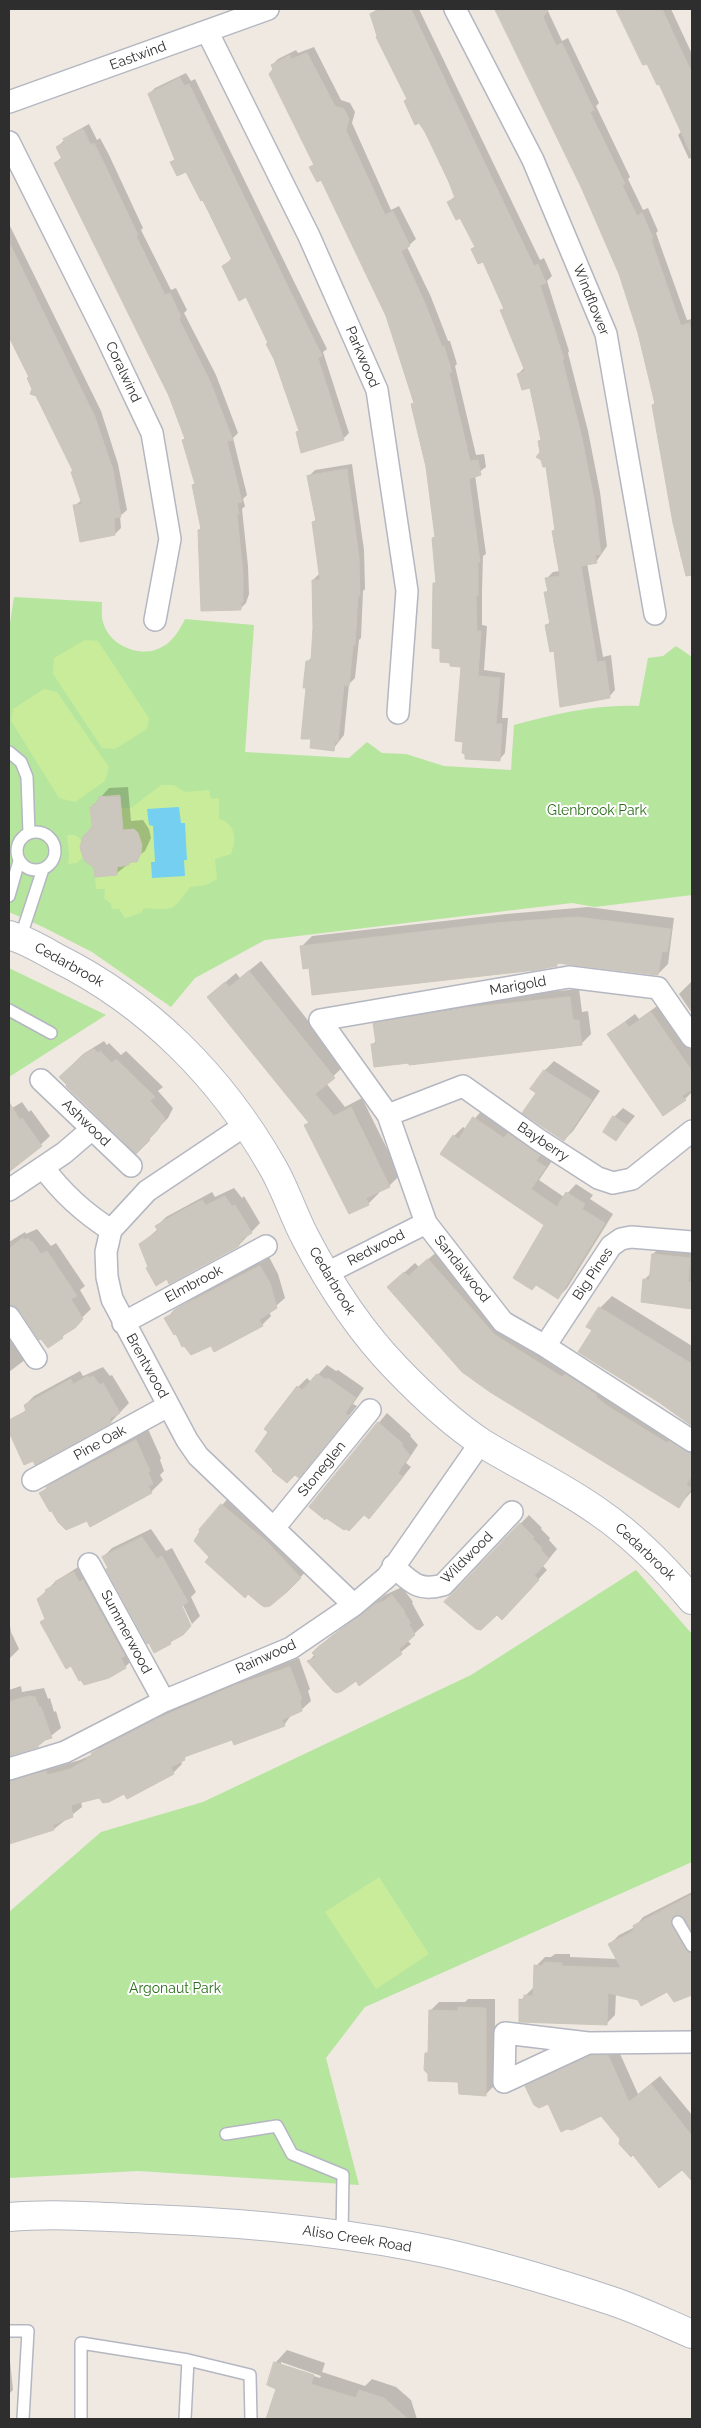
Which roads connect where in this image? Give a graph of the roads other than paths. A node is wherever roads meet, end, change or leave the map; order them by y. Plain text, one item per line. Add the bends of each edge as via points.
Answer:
1 (268, 9) edge
2 (455, 9) edge
3 (207, 31) junction
4 (9, 102) edge
5 (9, 142) edge
6 (655, 614) dead end
7 (155, 620) dead end
8 (398, 713) dead end
9 (9, 752) edge
10 (29, 833) junction
11 (19, 861) junction
12 (43, 869) junction
13 (9, 896) edge
14 (15, 937) edge
15 (9, 1010) edge
16 (320, 1020) joint
17 (50, 1033) dead end
18 (692, 1037) edge
19 (41, 1080) dead end
20 (388, 1115) junction
21 (247, 1124) junction
22 (92, 1129) junction
23 (692, 1131) edge
24 (131, 1166) dead end
25 (43, 1167) junction
26 (9, 1190) edge
27 (426, 1223) junction
28 (111, 1230) junction
29 (692, 1242) edge
30 (266, 1246) dead end
31 (325, 1274) junction
32 (9, 1317) edge
33 (123, 1323) junction
34 (545, 1346) junction
35 (36, 1358) dead end
36 (168, 1406) junction
37 (370, 1410) dead end
38 (692, 1441) edge
39 (481, 1442) junction
40 (33, 1480) dead end
41 (512, 1512) dead end
42 (274, 1528) junction
43 (89, 1564) dead end
44 (393, 1566) junction
45 (692, 1600) edge
46 (354, 1605) junction
47 (164, 1701) junction
48 (9, 1769) edge
49 (678, 1922) dead end
50 (692, 1946) edge
51 (692, 2042) edge
52 (588, 2043) dead end
53 (226, 2134) dead end
54 (9, 2217) edge
55 (342, 2235) junction
56 (9, 2331) edge
57 (692, 2334) edge
58 (188, 2360) junction
59 (23, 2419) edge
60 (81, 2419) edge
61 (185, 2419) edge
62 (251, 2419) edge

1 - 3 street, Eastwind
2 - 6 street, Windflower via 533,160 606,334
3 - 4 street, Eastwind
3 - 8 street, Parkwood via 309,236 377,390 407,591
5 - 7 street, Coralwind via 152,433 170,540
9 - 10 lane via 21,762 27,777
10 - 11 lane via 19,842
10 - 12 lane via 48,836 55,847 53,860
11 - 12 lane via 27,869
11 - 13 lane
12 - 14 lane
14 - 21 street, Cedarbrook via 79,968 143,1011 203,1070
15 - 17 lane
16 - 18 street, Marigold via 569,977 658,988
16 - 20 street, Sandalwood
19 - 22 street, Ashwood
20 - 23 street, Bayberry via 463,1086 539,1140 598,1178 613,1183 632,1179
20 - 27 street, Sandalwood
21 - 28 street via 147,1191
21 - 31 street, Cedarbrook via 274,1169
22 - 24 street, Ashwood
22 - 25 street
25 - 26 street
25 - 28 street via 87,1215
27 - 31 street, Redwood
27 - 34 street, Sandalwood via 503,1322
28 - 33 street, Brentwood via 106,1252 107,1277
29 - 34 street, Big Pines via 631,1237 611,1246
30 - 33 street, Elmbrook
31 - 39 street, Cedarbrook via 356,1322 396,1368 431,1402
32 - 35 street
33 - 36 street, Brentwood
34 - 38 street, Sandalwood
36 - 40 street, Pine Oak
36 - 42 street, Brentwood via 198,1456
37 - 42 street, Stoneglen
39 - 44 street, Rainwood
39 - 45 street, Cedarbrook via 556,1483 602,1514 636,1541
41 - 44 street, Wildwood via 443,1585 428,1589 413,1584
42 - 46 street, Brentwood
43 - 47 street, Summerwood
44 - 46 street, Rainwood via 377,1587
46 - 47 street, Rainwood via 291,1648
47 - 48 street, Rainwood via 65,1752
49 - 50 lane
51 - 52 street
53 - 55 lane via 277,2126 292,2154 344,2175
54 - 55 street, Aliso Creek Road via 38,2214 198,2221
55 - 57 street, Aliso Creek Road via 445,2254 540,2279 614,2301
56 - 59 lane via 28,2331
58 - 60 lane via 81,2344
58 - 61 lane
58 - 62 lane via 250,2375

